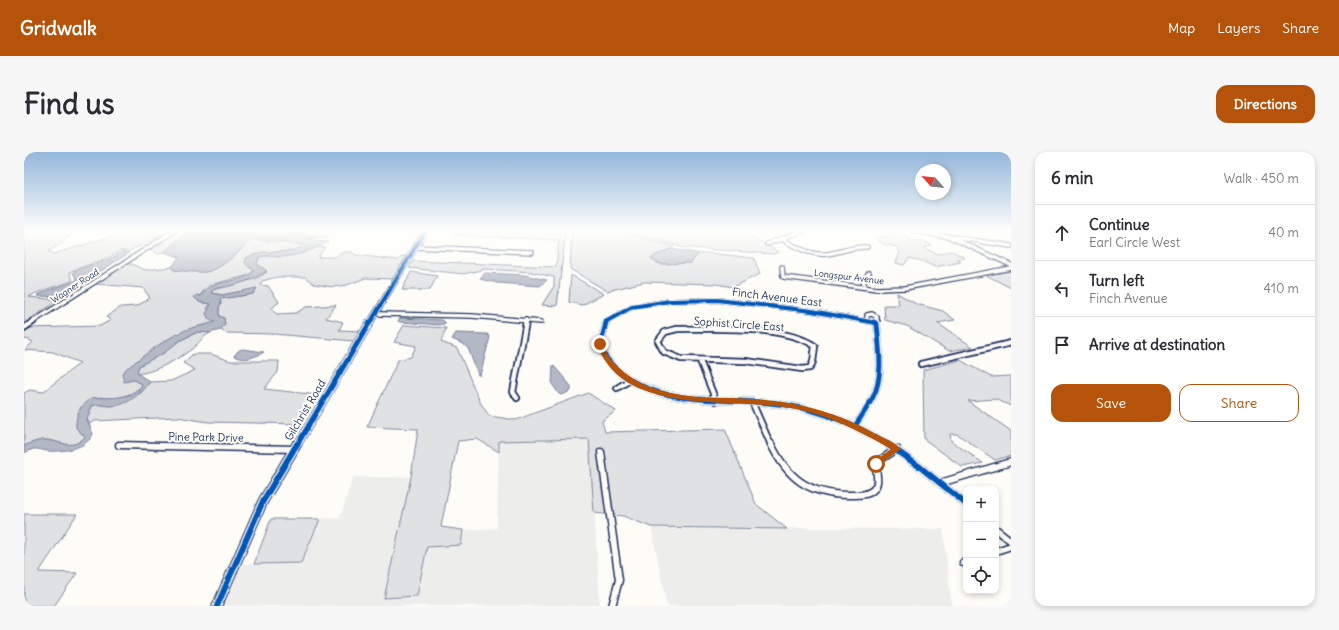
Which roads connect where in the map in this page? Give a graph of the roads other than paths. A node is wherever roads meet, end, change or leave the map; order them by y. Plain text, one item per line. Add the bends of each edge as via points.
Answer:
1 (141, 252) edge
2 (412, 252) edge
3 (812, 252) edge
4 (832, 252) edge
5 (983, 252) edge
6 (1011, 265) edge
7 (782, 267) dead end
8 (1011, 268) edge
9 (869, 273) dead end
10 (865, 287) junction
11 (377, 314) junction
12 (526, 320) junction
13 (867, 320) junction
14 (541, 322) dead end
15 (875, 323) junction
16 (24, 328) edge
17 (1011, 343) edge
18 (700, 361) junction
19 (921, 364) dead end
20 (630, 380) junction
21 (617, 388) dead end
22 (517, 398) dead end
23 (716, 401) junction
24 (752, 402) junction
25 (855, 426) junction
26 (119, 445) dead end
27 (294, 449) junction
28 (897, 449) junction
29 (601, 452) dead end
30 (1011, 462) edge
31 (940, 483) junction
32 (963, 502) edge
33 (999, 532) edge
34 (1011, 542) edge
35 (1011, 546) edge
36 (999, 550) edge
37 (217, 606) edge
38 (612, 606) edge

1 - 16 street, Wagner Road
2 - 11 street, Gilchrist Road
3 - 4 street
5 - 6 street
7 - 10 street, Longspur Avenue via 783,276
8 - 10 street, Longspur Avenue via 905,288
9 - 10 street via 863,280
11 - 12 street
11 - 27 street, Gilchrist Road
12 - 14 street
12 - 22 street via 513,392
13 - 15 street, Finch Avenue East
13 - 15 street via 867,315 875,315
13 - 20 street, Finch Avenue East via 737,301 665,300 632,307 610,319 602,329 600,338 602,350 608,361
15 - 25 street via 880,370 877,388
17 - 19 street
18 - 18 street, Sophist Circle East via 681,359 664,352 658,338 665,331 677,329 746,331 801,338 811,342 816,349 813,362 810,368 806,369 746,361
18 - 23 street
20 - 21 street
20 - 23 street, Finch Avenue East via 654,391 674,396
23 - 24 street, Finch Avenue East
24 - 25 street, Finch Avenue East via 792,406 828,415
24 - 28 street via 782,465 799,483 820,492 832,495 871,492 878,480 877,462
25 - 28 street, Finch Avenue East
26 - 27 street, Pine Park Drive
27 - 37 street, Gilchrist Road via 251,526
28 - 31 street, Finch Avenue East
29 - 38 street via 619,580
30 - 31 street
31 - 32 street, Finch Avenue East
33 - 34 street
35 - 36 street

